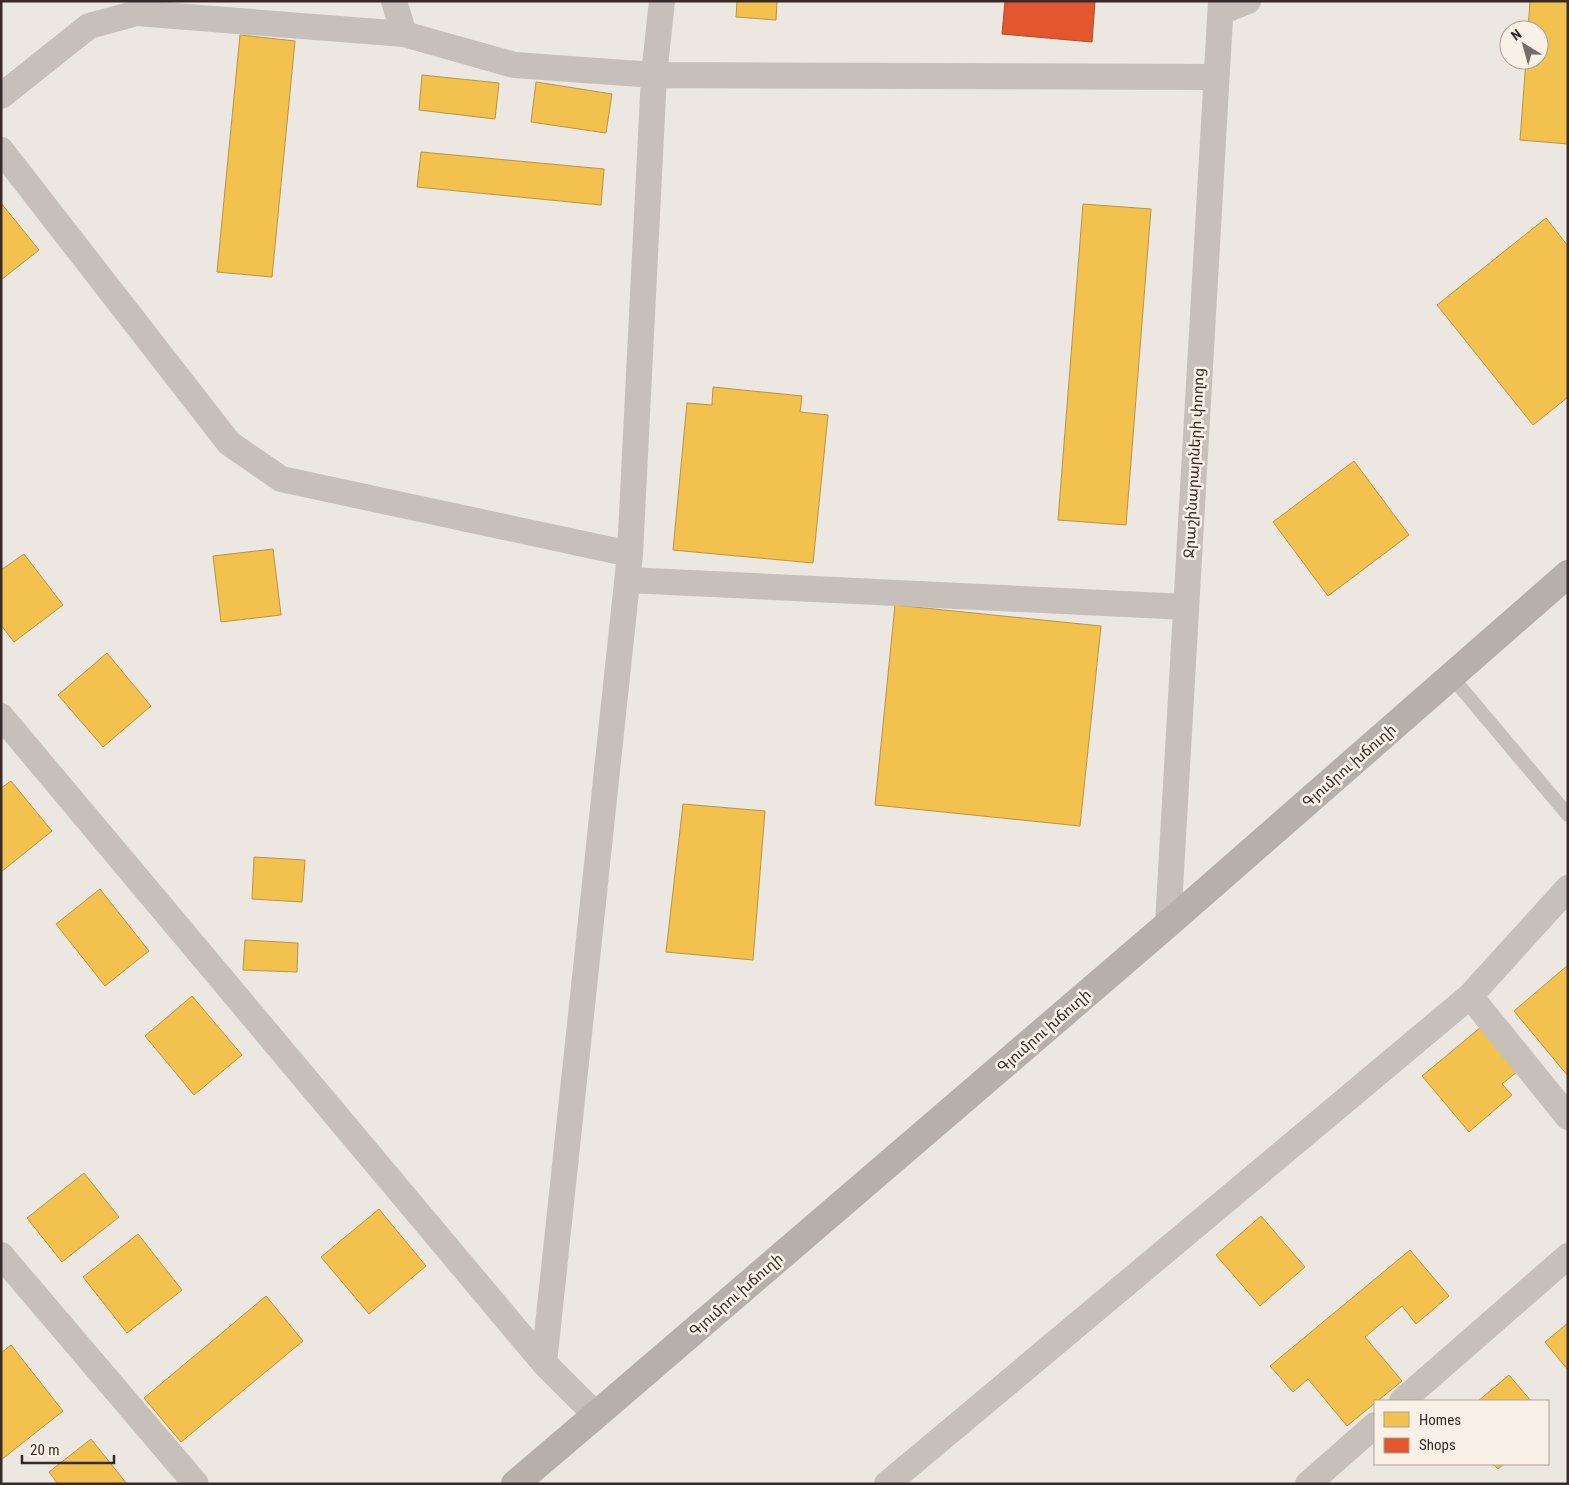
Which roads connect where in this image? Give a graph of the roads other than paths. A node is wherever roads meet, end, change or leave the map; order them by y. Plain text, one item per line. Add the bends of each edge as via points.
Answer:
1 (394, 1) edge
2 (662, 1) edge
3 (1248, 1) edge
4 (1221, 6) edge
5 (404, 34) junction
6 (654, 75) junction
7 (1216, 77) junction
8 (1, 96) edge
9 (1, 150) edge
10 (630, 554) junction
11 (1568, 574) edge
12 (628, 580) junction
13 (1186, 607) junction
14 (1451, 676) junction
15 (1, 716) edge
16 (1568, 815) edge
17 (1568, 888) edge
18 (1168, 924) junction
19 (1470, 996) junction
20 (1568, 1117) edge
21 (1, 1255) edge
22 (1568, 1256) edge
23 (544, 1362) junction
24 (1403, 1400) edge
25 (596, 1415) junction
26 (1374, 1425) edge
27 (196, 1484) edge
28 (515, 1484) edge
29 (887, 1484) edge
30 (1308, 1484) edge

1 - 5 street
2 - 6 street
3 - 4 street
4 - 7 street, Ջրաշինարարների փողոց
5 - 6 street via 514,65
5 - 8 street via 137,13 89,26
6 - 7 street
6 - 10 street
7 - 13 street, Ջրաշինարարների փողոց
9 - 10 street via 229,443 281,479
10 - 12 street
11 - 14 main road, Գյումրու խճուղի
12 - 13 street
12 - 23 street
13 - 18 street, Ջրաշինարարների փողոց
14 - 16 lane
14 - 18 main road, Գյումրու խճուղի
15 - 23 street
17 - 19 street
18 - 25 main road, Գյումրու խճուղի
19 - 20 street
19 - 29 street
21 - 27 street
22 - 24 street
23 - 25 street
25 - 28 main road, Գյումրու խճուղի
26 - 30 street

